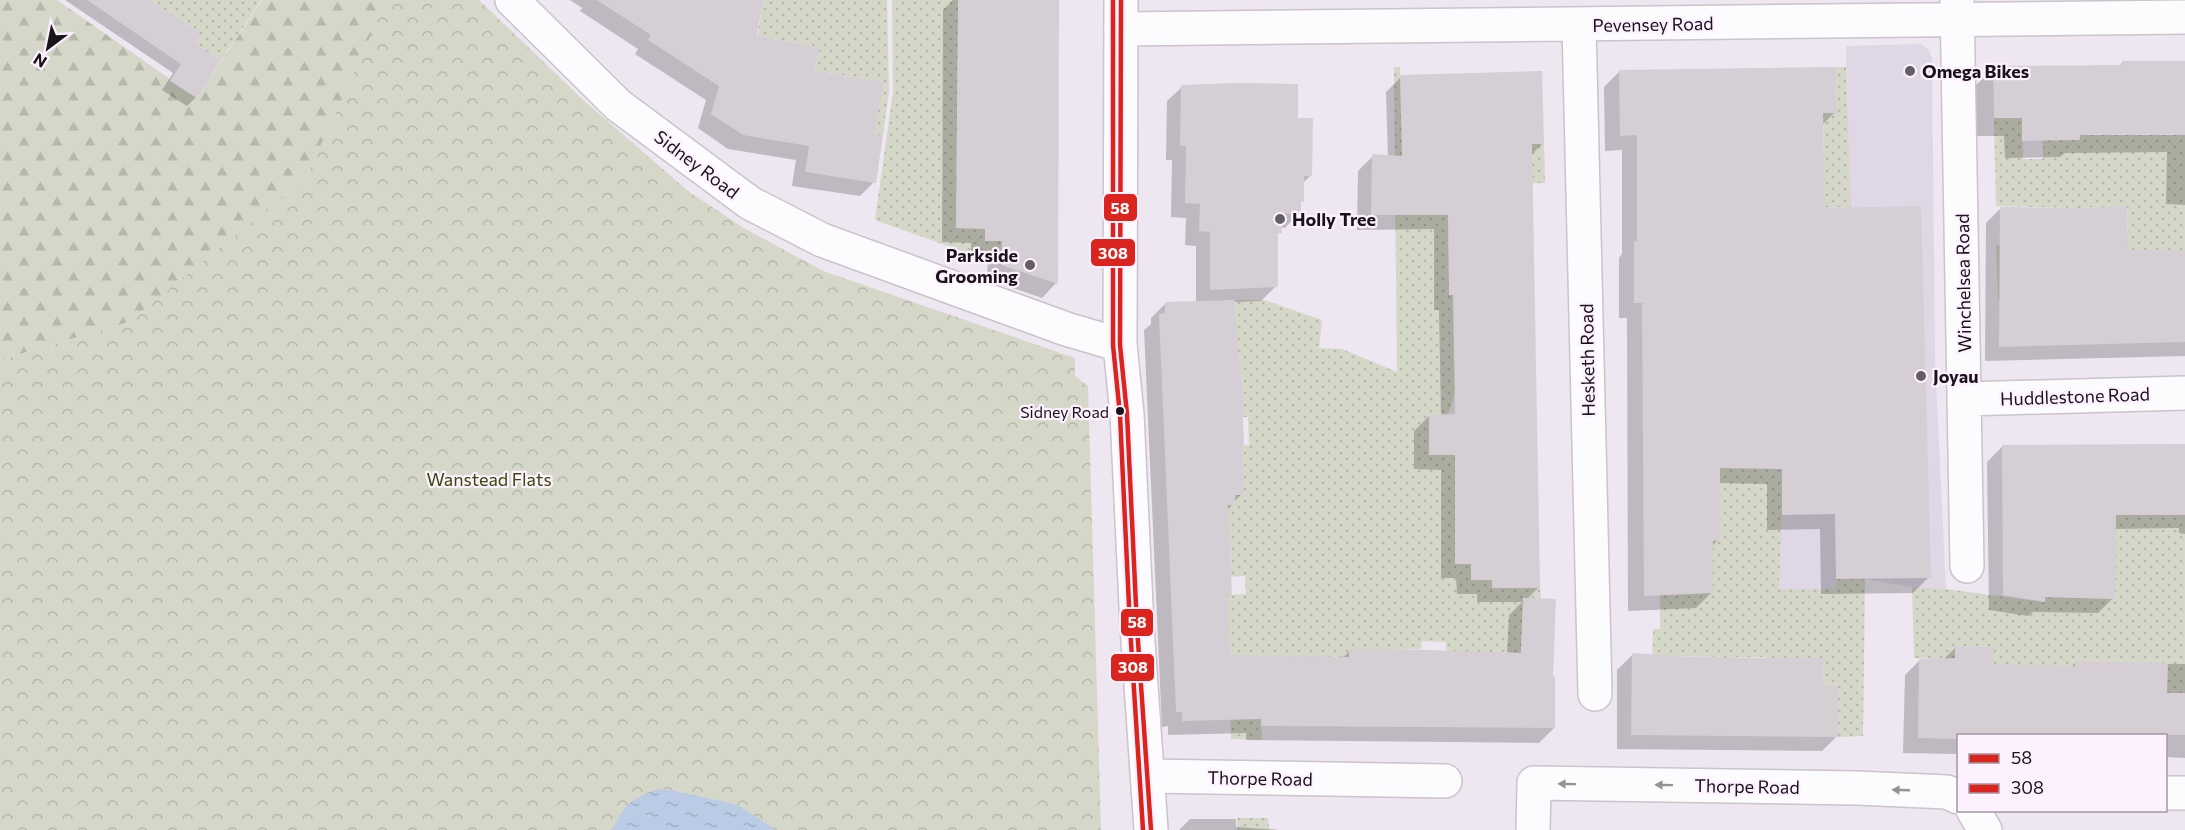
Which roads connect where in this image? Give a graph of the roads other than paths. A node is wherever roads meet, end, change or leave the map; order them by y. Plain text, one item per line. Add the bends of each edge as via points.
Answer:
1 (526, 6) edge
2 (1957, 10) edge
3 (1121, 15) edge
4 (2185, 17) edge
5 (1579, 25) junction
6 (1120, 345) junction
7 (2185, 393) edge
8 (1965, 399) junction
9 (1967, 566) dead end
10 (1595, 694) dead end
11 (1148, 776) junction
12 (1445, 782) dead end
13 (2167, 793) edge
14 (2185, 793) edge
15 (1957, 796) edge
16 (1974, 812) edge
17 (1993, 812) edge
18 (1151, 830) edge
19 (1533, 830) edge
20 (1985, 830) edge

1 - 6 street, Sidney Road via 618,105 750,203 822,240
2 - 4 street, Pevensey Road
2 - 5 street, Pevensey Road
2 - 8 street, Winchelsea Road
3 - 5 street, Pevensey Road
3 - 6 street
5 - 10 street, Hesketh Road
6 - 11 street
7 - 8 street, Huddlestone Road
8 - 9 street, Winchelsea Road
11 - 12 street, Thorpe Road
11 - 18 street
13 - 14 street
15 -> 19 street, Thorpe Road via 1947,792 1857,788 1534,783
16 - 20 street
17 - 20 street

